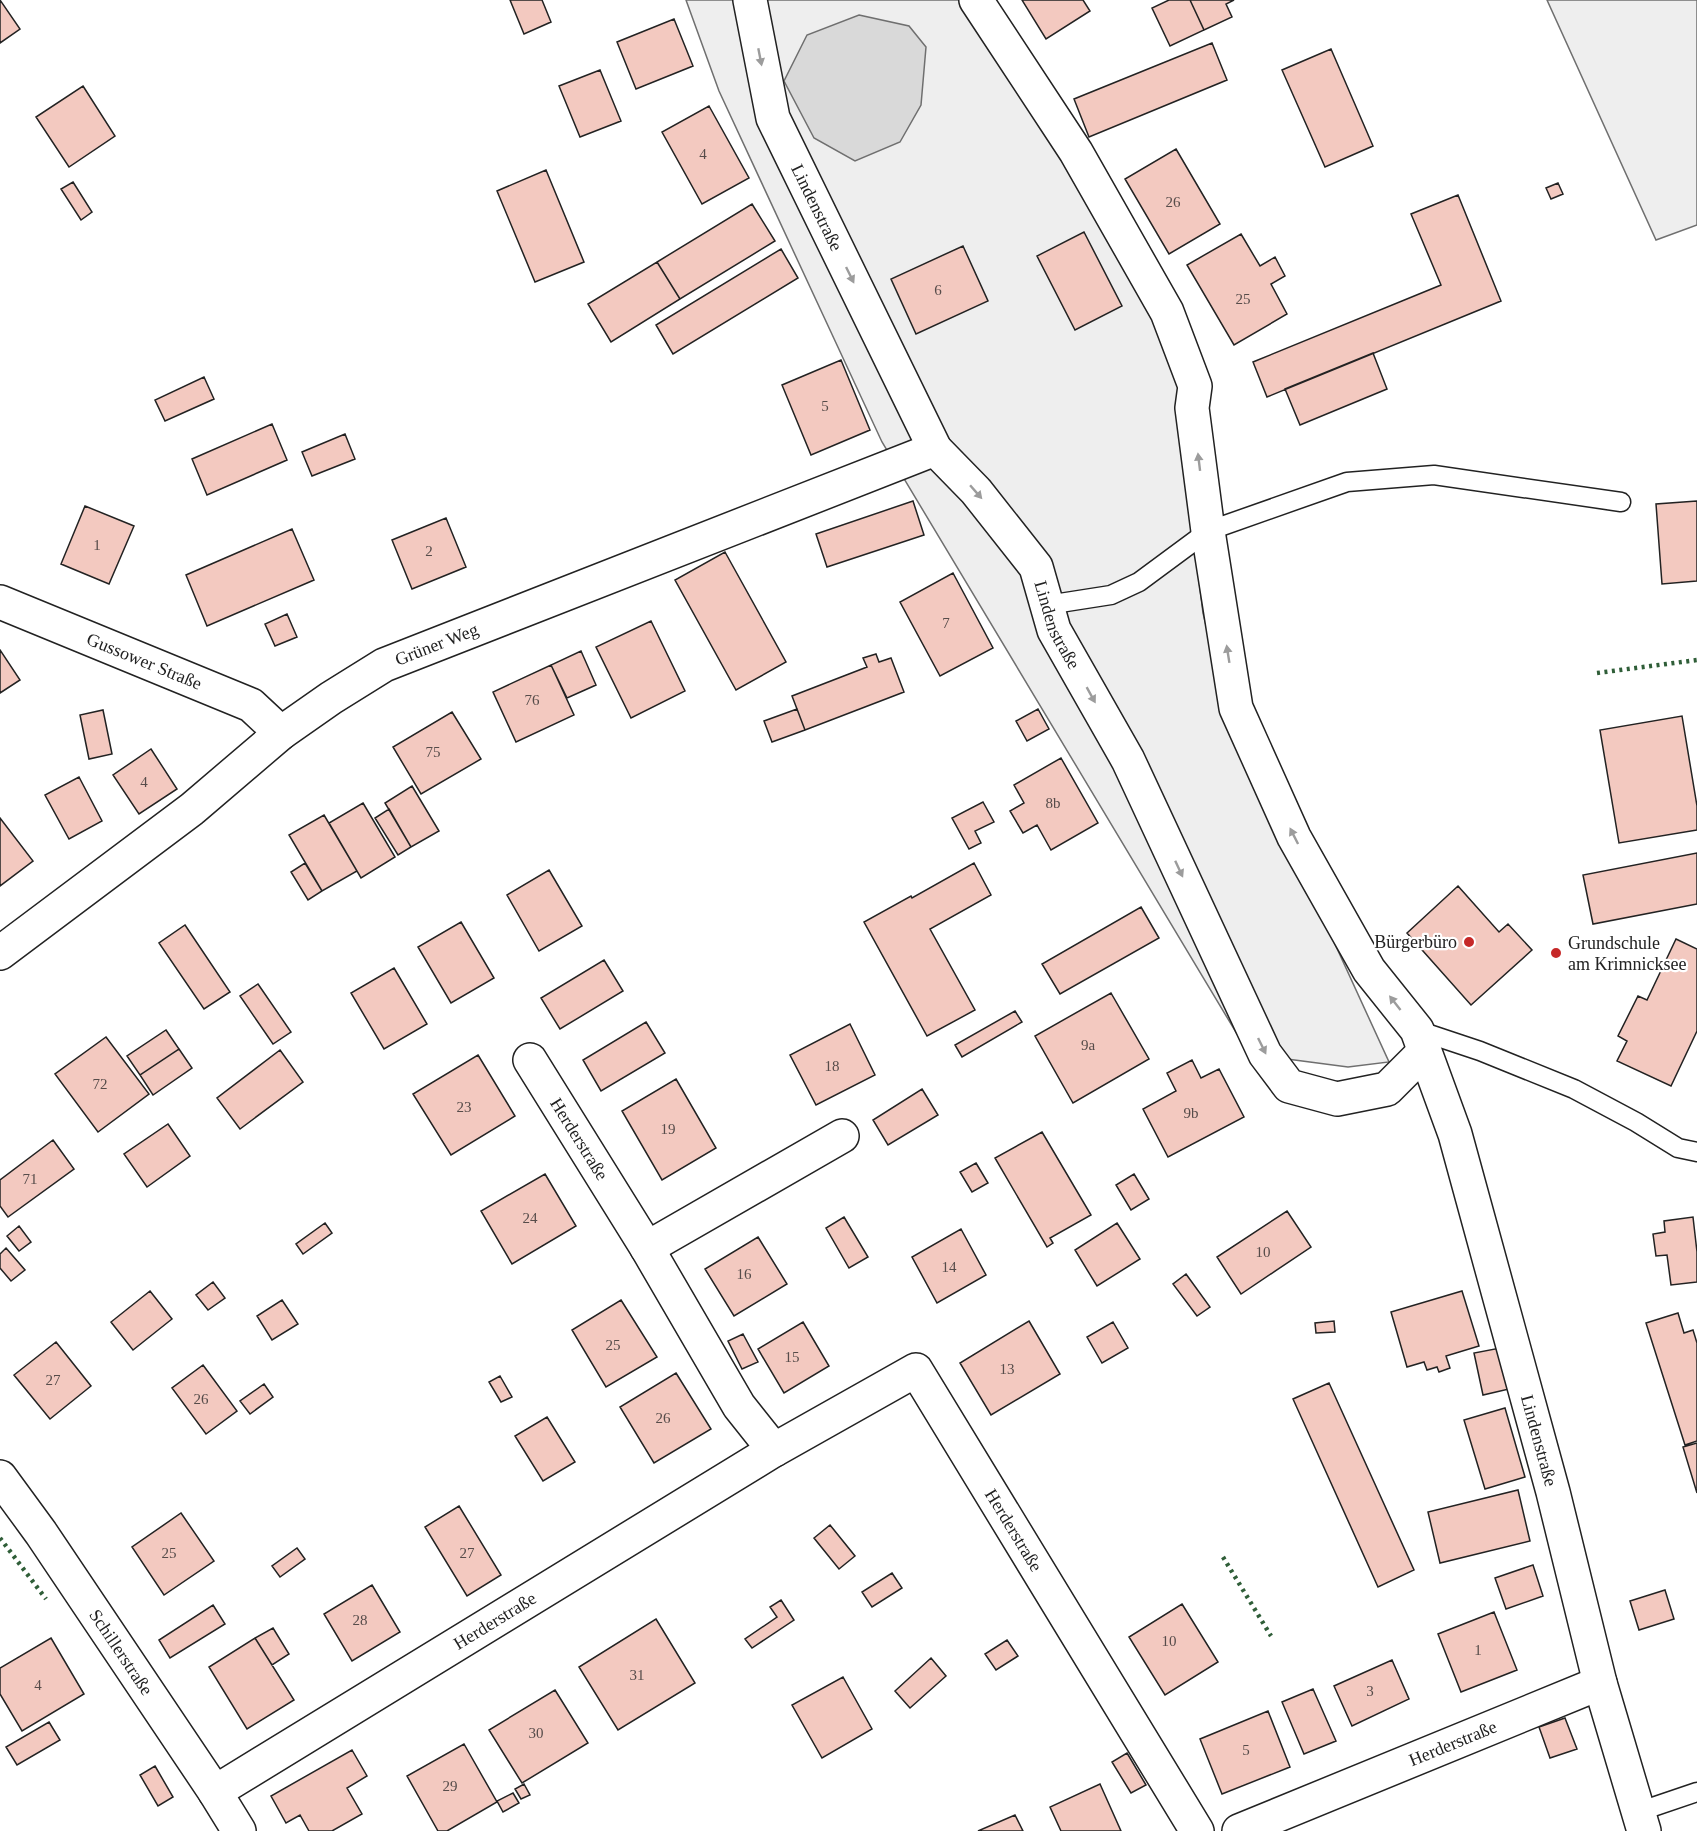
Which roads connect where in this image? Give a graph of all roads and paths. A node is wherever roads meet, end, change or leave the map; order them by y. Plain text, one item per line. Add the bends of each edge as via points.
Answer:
1 (750, 0) edge
2 (976, 0) edge
3 (935, 450) junction
4 (1621, 502) dead end
5 (1208, 531) junction
6 (0, 602) edge
7 (1047, 605) junction
8 (280, 734) junction
9 (0, 953) edge
10 (1420, 1041) junction
11 (530, 1060) dead end
12 (842, 1136) dead end
13 (1697, 1152) edge
14 (647, 1248) junction
15 (774, 1450) junction
16 (0, 1477) edge
17 (1600, 1683) junction
18 (216, 1792) junction
19 (1697, 1792) edge
20 (1641, 1822) edge
21 (239, 1831) edge
22 (1197, 1831) edge
23 (1239, 1831) edge

1 -> 3 street, Lindenstraße via 772,118
5 -> 2 street, Lindenstraße via 1192,408 1195,386 1167,312 1076,152
3 -> 7 street, Lindenstraße via 976,491 1036,567
3 - 8 street, Grüner Weg via 384,665
4 - 5 lane via 1434,475 1347,482
5 - 7 lane via 1139,582 1111,595
10 -> 5 street, Lindenstraße via 1369,970 1294,837 1236,708
6 - 8 street, Gussower Straße via 251,705
7 -> 10 street, Lindenstraße via 1054,630 1128,760 1265,1054 1289,1086 1337,1099 1387,1089
8 - 9 street, Grüner Weg via 192,809
10 - 13 lane via 1480,1051 1574,1089 1678,1148
10 - 17 street, Lindenstraße via 1455,1134 1553,1492
11 - 14 street, Herderstraße
12 - 14 street
14 - 15 street, Herderstraße via 739,1406
15 - 18 street, Herderstraße
15 - 22 street, Herderstraße via 916,1370
16 - 18 street, Schillerstraße
17 - 20 street, Lindenstraße
17 - 23 street, Herderstraße
18 - 21 street, Schillerstraße
19 - 20 lane

